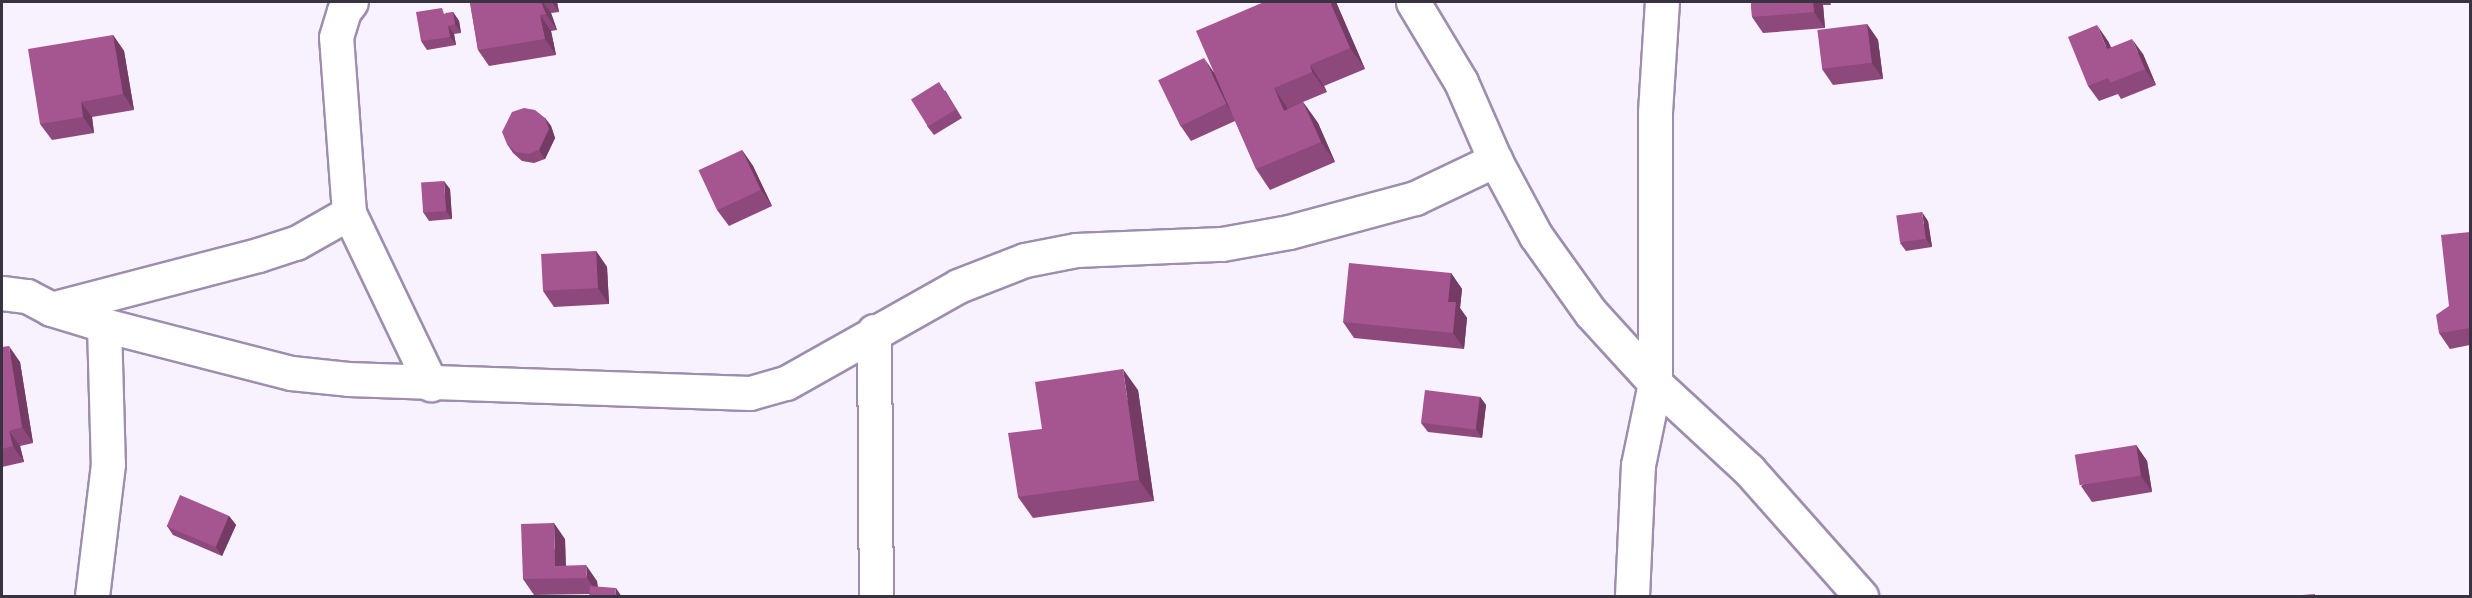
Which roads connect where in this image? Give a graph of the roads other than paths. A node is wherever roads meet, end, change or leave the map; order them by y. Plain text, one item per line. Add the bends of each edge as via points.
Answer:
1 (351, 2) edge
2 (1413, 2) edge
3 (1662, 2) edge
4 (1495, 160) junction
5 (349, 213) junction
6 (2, 293) edge
7 (51, 309) junction
8 (104, 325) junction
9 (874, 331) junction
10 (1654, 383) junction
11 (431, 384) junction
12 (92, 597) edge
13 (876, 597) edge
14 (1632, 597) edge
15 (1861, 597) edge

1 - 5 street via 336,37
2 - 4 street via 1461,82
3 - 10 street via 1655,112
4 - 9 street via 1415,198 1289,232 1222,244 1076,250 1025,260 958,286
4 - 10 street via 1536,236 1591,313
5 - 7 street via 296,243
5 - 11 street
6 - 7 street via 27,296
7 - 8 street
8 - 11 street via 291,373
8 - 12 street via 108,464
9 - 11 street via 819,367 786,383 750,393
9 - 13 street
10 - 14 street via 1638,465
10 - 15 street via 1749,470

